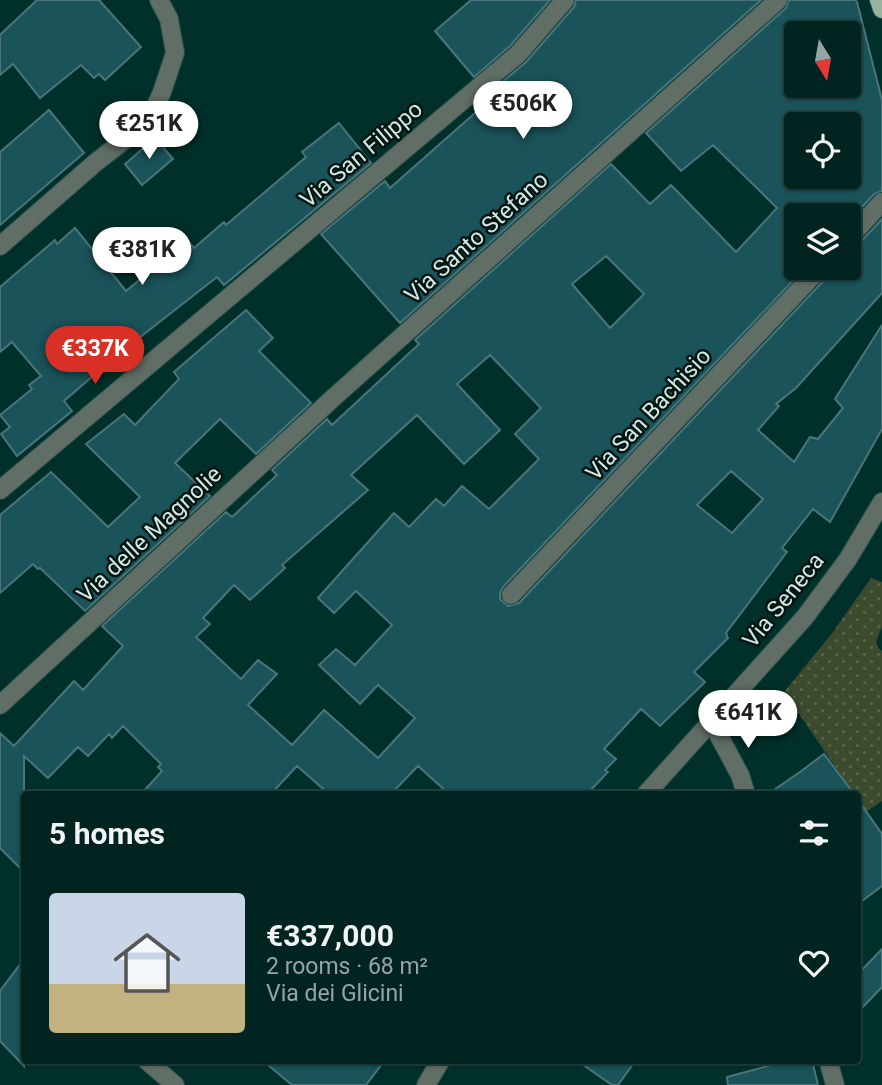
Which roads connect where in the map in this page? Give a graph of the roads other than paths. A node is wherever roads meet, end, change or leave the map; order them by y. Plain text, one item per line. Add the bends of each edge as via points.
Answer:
1 (159, 0) edge
2 (565, 0) edge
3 (778, 0) edge
4 (879, 0) edge
5 (882, 9) edge
6 (882, 202) edge
7 (861, 224) edge
8 (0, 246) edge
9 (809, 280) edge
10 (332, 399) joint
11 (0, 490) edge
12 (882, 502) edge
13 (511, 594) dead end
14 (0, 705) edge
15 (711, 722) junction
16 (649, 791) edge
17 (746, 791) edge
18 (151, 1064) edge
19 (439, 1064) edge
20 (829, 1064) edge
21 (175, 1085) edge
22 (426, 1085) edge
23 (835, 1085) edge

1 - 8 street via 169,19 176,53 149,121
2 - 11 street, Via San Filippo via 518,54
3 - 10 street, Via Santo Stefano
4 - 5 main road
6 - 7 street
9 - 13 street, Via San Bachisio
10 - 14 street, Via delle Magnolie
12 - 15 street, Via Seneca via 806,617
15 - 16 street, Via Seneca
15 - 17 street
18 - 21 street
19 - 22 street
20 - 23 street

